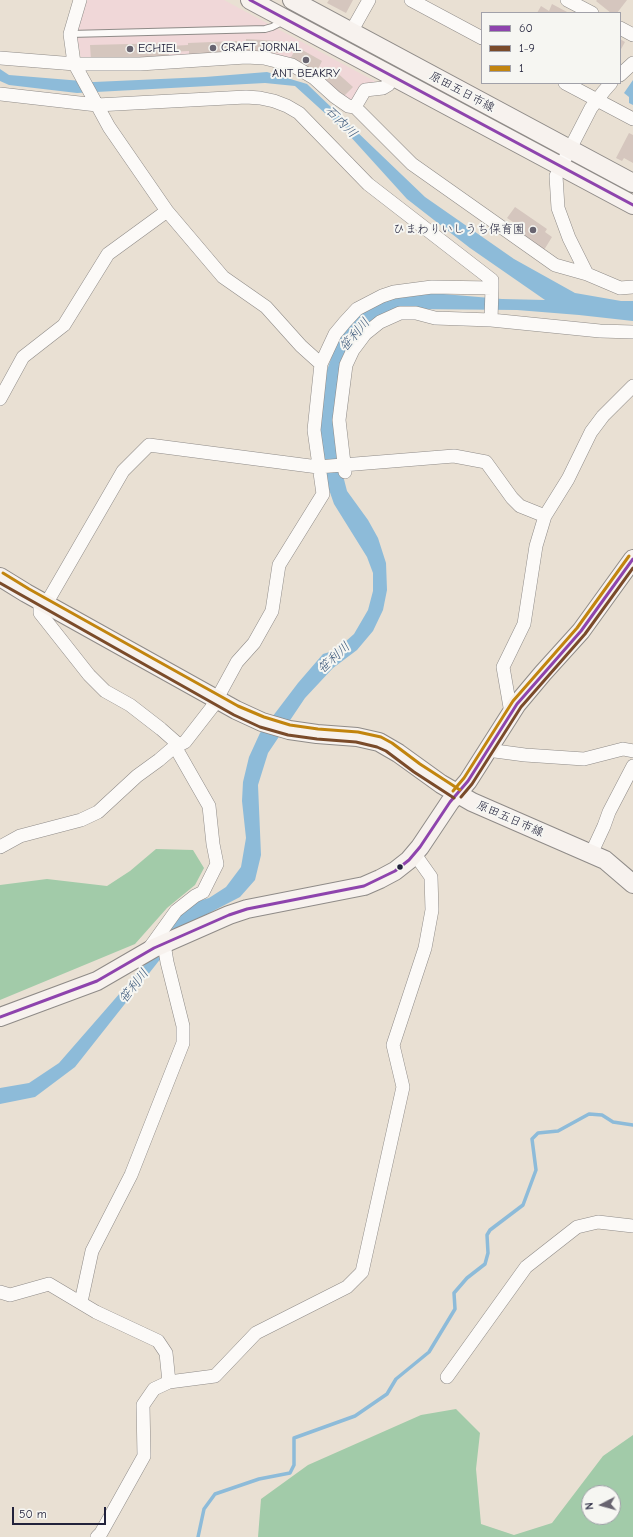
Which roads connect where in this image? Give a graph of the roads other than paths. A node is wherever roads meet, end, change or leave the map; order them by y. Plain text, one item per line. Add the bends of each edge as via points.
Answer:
1 (80, 0) edge
2 (250, 0) edge
3 (292, 0) edge
4 (368, 0) edge
5 (411, 0) edge
6 (567, 0) edge
7 (590, 12) edge
8 (283, 18) junction
9 (621, 29) edge
10 (351, 32) junction
11 (70, 34) junction
12 (633, 35) edge
13 (481, 37) edge
14 (0, 58) edge
15 (633, 63) edge
16 (75, 65) junction
17 (621, 74) edge
18 (392, 76) junction
19 (567, 84) edge
20 (610, 84) edge
21 (0, 94) edge
22 (596, 100) junction
23 (96, 103) junction
24 (355, 107) junction
25 (633, 119) edge
26 (570, 149) junction
27 (560, 166) junction
28 (633, 182) edge
29 (633, 205) edge
30 (168, 211) junction
31 (587, 274) junction
32 (633, 287) edge
33 (492, 289) junction
34 (492, 318) junction
35 (633, 332) edge
36 (321, 364) junction
37 (633, 386) edge
38 (0, 399) edge
39 (319, 467) junction
40 (344, 468) junction
41 (545, 516) junction
42 (633, 559) edge
43 (0, 577) edge
44 (43, 602) junction
45 (217, 699) junction
46 (511, 713) junction
47 (178, 744) junction
48 (488, 748) junction
49 (633, 751) edge
50 (633, 766) edge
51 (457, 794) junction
52 (0, 847) edge
53 (414, 854) junction
54 (591, 854) junction
55 (633, 884) edge
56 (154, 949) junction
57 (0, 1017) edge
58 (633, 1226) edge
59 (0, 1292) edge
60 (81, 1302) junction
61 (447, 1377) dead end
62 (169, 1382) junction
63 (97, 1537) edge

1 - 11 street
2 - 8 main road, 原田五日市線
3 - 10 main road, 原田五日市線
4 - 10 street
5 - 13 street
6 - 7 street
8 - 11 lane via 272,28 265,29
8 - 18 main road, 原田五日市線
9 - 12 street
10 - 26 main road, 原田五日市線
11 - 16 street
14 - 16 street
15 - 17 street
16 - 23 street
16 - 24 street via 264,58 292,66 314,78 348,106
18 - 24 street via 384,88 365,90
18 - 27 main road, 原田五日市線
19 - 22 street
20 - 22 street
21 - 23 street
22 - 25 street
22 - 26 street
23 - 30 street via 109,127
23 - 33 street via 246,97 267,99 287,106 309,123 368,184 492,280
24 - 31 street via 412,164 556,265
26 - 27 street
26 - 28 main road, 原田五日市線
27 - 29 main road, 原田五日市線
27 - 31 street via 556,176 558,208 568,238
30 - 36 street via 223,277 266,307
30 - 38 street via 108,254 64,325 23,357
31 - 32 street via 620,288
33 - 34 street
33 - 36 street via 432,287 382,296 357,310 346,322 336,334
34 - 35 street via 600,331
34 - 40 street via 435,318 416,313 400,313 380,322 365,334 346,365 338,420
36 - 39 street via 314,430
37 - 41 street via 591,432 568,479
39 - 40 street
39 - 44 street via 149,445 123,471
39 - 45 street via 323,494 279,565 272,611 254,643 237,662
40 - 41 street via 454,456 486,462 520,506
41 - 46 street via 536,546 524,624 503,667
42 - 46 main road via 586,625
43 - 44 main road, 原田五日市線
44 - 45 main road, 原田五日市線
44 - 47 street via 40,613 89,675 105,691 130,705
45 - 47 street via 185,742
45 - 51 main road, 原田五日市線 via 266,724 284,729 379,742
46 - 48 main road
47 - 52 street via 136,776 98,812 81,820 20,836
47 - 56 street via 177,750 209,806 217,864 203,892 176,912
48 - 49 street via 525,755 584,759 623,749
48 - 51 main road
50 - 54 street
51 - 53 main road
51 - 54 main road, 原田五日市線
53 - 56 main road via 395,871 364,886 247,909
53 - 62 street via 431,877 432,910 425,948 393,1045 403,1087 362,1272 347,1287 256,1333 215,1376
54 - 55 main road, 原田五日市線 via 605,860
56 - 57 main road via 96,981
56 - 60 street via 166,962 183,1026 183,1043 131,1175 92,1251
58 - 61 street via 598,1222 577,1227 526,1267
59 - 60 street via 10,1294 49,1284
60 - 62 street via 96,1312 158,1341 166,1354
62 - 63 street via 154,1389 143,1405 144,1456

